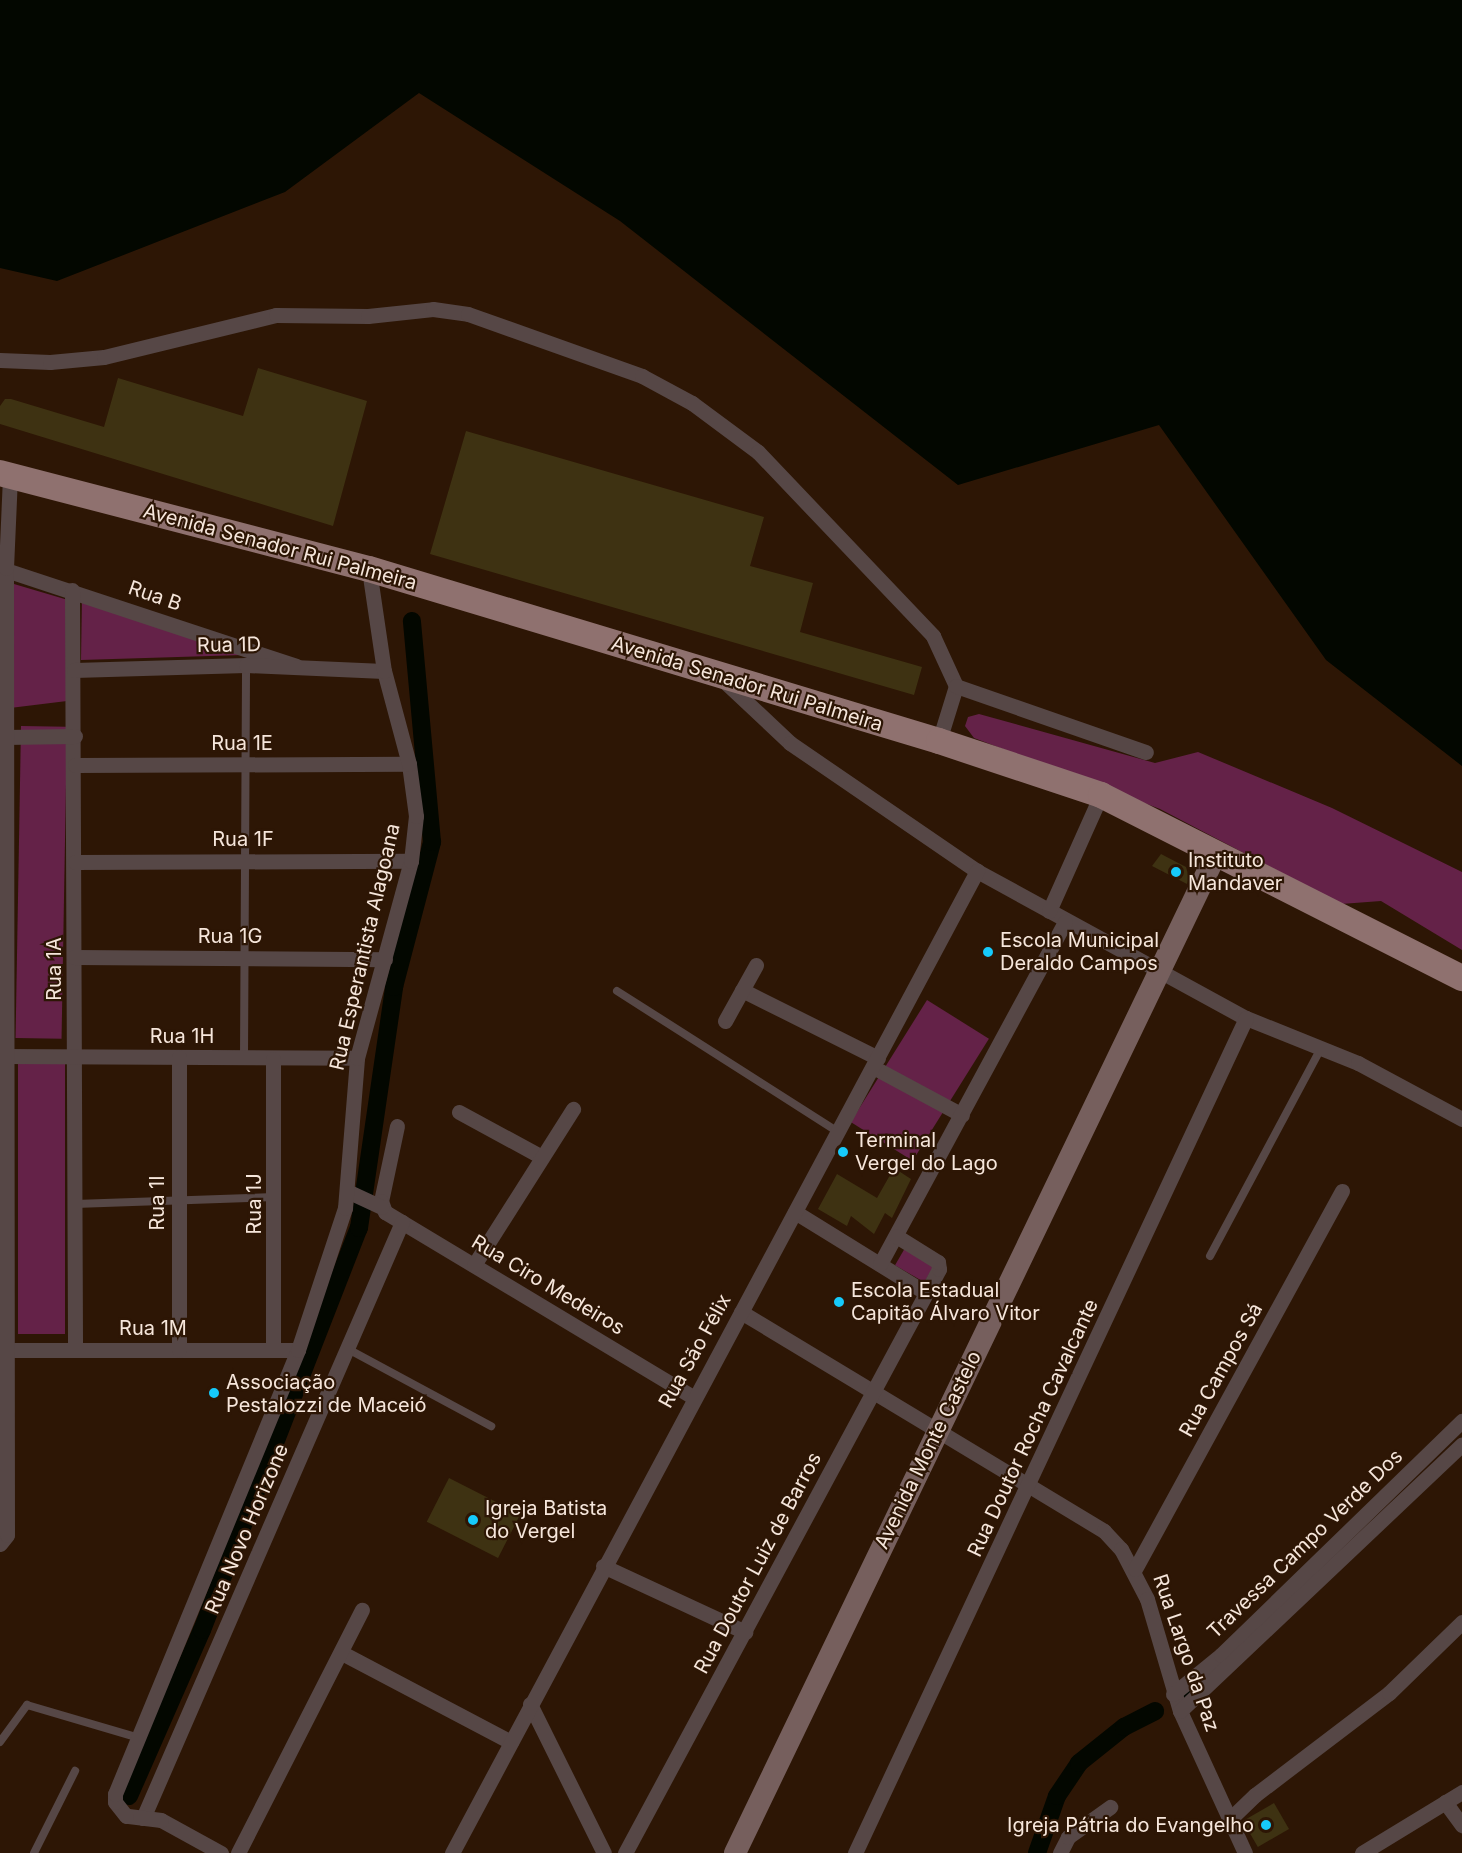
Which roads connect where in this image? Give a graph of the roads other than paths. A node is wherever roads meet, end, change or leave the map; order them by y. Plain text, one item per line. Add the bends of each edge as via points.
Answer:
1 (0, 360) edge
2 (5, 475) edge
3 (3, 568) edge
4 (369, 569) junction
5 (72, 590) junction
6 (246, 665) junction
7 (296, 666) junction
8 (3, 669) edge
9 (74, 670) junction
10 (384, 671) junction
11 (719, 677) junction
12 (956, 686) junction
13 (75, 736) junction
14 (5, 737) junction
15 (939, 741) junction
16 (1146, 752) dead end
17 (3, 764) edge
18 (247, 764) junction
19 (409, 764) junction
20 (75, 765) junction
21 (1101, 795) junction
22 (1216, 854) junction
23 (3, 858) edge
24 (245, 860) junction
25 (411, 861) junction
26 (75, 862) junction
27 (977, 871) junction
28 (1049, 911) junction
29 (1065, 922) junction
30 (3, 957) edge
31 (74, 957) junction
32 (246, 957) junction
33 (386, 959) junction
34 (756, 965) dead end
35 (1159, 972) junction
36 (1462, 978) edge
37 (742, 990) junction
38 (617, 991) dead end
39 (1246, 1018) junction
40 (725, 1021) dead end
41 (1321, 1048) junction
42 (3, 1056) edge
43 (75, 1056) junction
44 (179, 1057) junction
45 (244, 1057) junction
46 (357, 1058) junction
47 (273, 1059) junction
48 (876, 1063) junction
49 (573, 1109) dead end
50 (459, 1112) dead end
51 (962, 1115) junction
52 (1462, 1119) edge
53 (397, 1126) dead end
54 (838, 1132) junction
55 (542, 1157) junction
56 (1342, 1191) dead end
57 (275, 1197) junction
58 (3, 1199) edge
59 (178, 1200) junction
60 (368, 1200) junction
61 (75, 1204) junction
62 (795, 1212) junction
63 (402, 1222) junction
64 (896, 1236) junction
65 (1210, 1256) dead end
66 (880, 1264) junction
67 (474, 1265) junction
68 (926, 1293) junction
69 (741, 1312) junction
70 (345, 1348) junction
71 (75, 1349) junction
72 (273, 1349) junction
73 (4, 1350) edge
74 (179, 1350) junction
75 (298, 1350) junction
76 (874, 1392) junction
77 (693, 1397) junction
78 (1462, 1421) edge
79 (491, 1425) dead end
80 (937, 1431) junction
81 (1462, 1444) edge
82 (3, 1451) edge
83 (1030, 1486) junction
84 (4, 1539) edge
85 (603, 1566) junction
86 (1135, 1569) junction
87 (362, 1610) dead end
88 (1462, 1622) edge
89 (745, 1632) junction
90 (342, 1653) junction
91 (1173, 1694) junction
92 (530, 1704) junction
93 (1180, 1711) junction
94 (136, 1737) junction
95 (0, 1742) edge
96 (511, 1742) junction
97 (75, 1771) dead end
98 (1462, 1792) edge
99 (1445, 1802) junction
100 (1110, 1807) dead end
101 (143, 1818) junction
102 (1229, 1820) junction
103 (1462, 1825) edge
104 (33, 1853) edge
105 (221, 1853) edge
106 (238, 1853) edge
107 (452, 1853) edge
108 (604, 1853) edge
109 (625, 1853) edge
110 (735, 1853) edge
111 (855, 1853) edge
112 (1060, 1853) edge
113 (1245, 1853) edge
114 (1363, 1853) edge

1 - 12 street via 50,362 104,357 276,315 368,316 432,309 468,314 642,376 692,403 738,435 933,636
2 - 3 street
2 - 4 main road, Avenida Senador Rui Palmeira
3 - 5 street, Rua B
3 - 8 street
4 - 10 street, Rua Esperantista Alagoana
4 - 11 main road, Avenida Senador Rui Palmeira
5 - 7 street, Rua B
5 - 9 street, Rua 1A
6 - 7 street, Rua 1D
6 - 9 street, Rua 1D
6 - 18 lane
7 - 10 street, Rua 1D
8 - 14 street
9 - 13 street, Rua 1A
10 - 19 street, Rua Esperantista Alagoana
11 - 15 main road, Avenida Senador Rui Palmeira
11 - 27 street via 790,743
12 - 15 street
12 - 16 street
13 - 14 street
13 - 20 street, Rua 1A
14 - 17 street
15 - 21 main road, Avenida Senador Rui Palmeira
17 - 23 street
18 - 19 street, Rua 1E
18 - 20 street, Rua 1E
18 - 24 lane
19 - 25 street, Rua Esperantista Alagoana via 416,816
20 - 26 street, Rua 1A
21 - 22 main road, Avenida Senador Rui Palmeira
21 - 28 street
22 - 35 street, Avenida Monte Castelo
22 - 36 main road, Avenida Senador Rui Palmeira
23 - 30 street
24 - 25 street, Rua 1F
24 - 26 street, Rua 1F
24 - 32 lane
25 - 33 street, Rua Esperantista Alagoana
26 - 31 street, Rua 1A
27 - 28 street
27 - 48 street, Rua São Félix
28 - 29 street
29 - 35 street
29 - 51 street
30 - 42 street
31 - 32 street, Rua 1G
31 - 43 street, Rua 1A
32 - 33 street, Rua 1G
32 - 45 lane
33 - 46 street, Rua Esperantista Alagoana
34 - 37 street
35 - 39 street
35 - 80 street, Avenida Monte Castelo
37 - 40 street
37 - 48 street
38 - 54 lane
39 - 41 street
39 - 83 street, Rua Doutor Rocha Cavalcante
41 - 52 street
41 - 65 lane
42 - 43 street, Rua 1H
42 - 58 street
43 - 44 street, Rua 1H
43 - 61 street, Rua 1A
44 - 45 street, Rua 1H
44 - 59 street, Rua 1I
45 - 47 street, Rua 1H
46 - 47 street, Rua 1H
46 - 60 street, Rua Esperantista Alagoana
47 - 57 street, Rua 1J
48 - 51 street
48 - 54 street, Rua São Félix
49 - 55 street
50 - 55 street
51 - 64 street
53 - 60 street
54 - 62 street, Rua São Félix
55 - 67 street
56 - 86 street, Rua Campos Sá
57 - 59 lane
57 - 72 street, Rua 1J
58 - 73 street
59 - 61 lane
59 - 74 street, Rua 1I
60 - 63 street, Rua Ciro Medeiros
60 - 75 street, Rua Esperantista Alagoana via 338,1234
61 - 71 street, Rua 1A
62 - 66 street
62 - 69 street, Rua São Félix
63 - 67 street, Rua Ciro Medeiros
63 - 70 street, Rua Novo Horizone
64 - 66 street
64 - 68 street, Rua Doutor Luiz de Barros via 939,1265
66 - 68 street
67 - 77 street, Rua Ciro Medeiros
68 - 76 street, Rua Doutor Luiz de Barros
69 - 76 street, Rua Largo da Paz
69 - 77 street, Rua São Félix
70 - 79 lane
70 - 101 street, Rua Novo Horizone via 246,1588
71 - 73 street, Rua 1M
71 - 74 street, Rua 1M
72 - 74 street, Rua 1M
72 - 75 street, Rua 1M
73 - 82 street
75 - 94 street, Rua Esperantista Alagoana
76 - 80 street, Rua Largo da Paz
76 - 89 street, Rua Doutor Luiz de Barros
77 - 85 street, Rua São Félix
78 - 91 street, Travessa Campo Verde Dos via 1221,1655
80 - 83 street, Rua Largo da Paz
80 - 110 street, Avenida Monte Castelo
81 - 93 street
82 - 84 street
83 - 86 street, Rua Largo da Paz via 1104,1531
83 - 111 street, Rua Doutor Rocha Cavalcante
85 - 89 street
85 - 92 street, Rua São Félix
86 - 91 street, Rua Largo da Paz
87 - 90 street
88 - 102 street via 1389,1693 1255,1795
89 - 109 street, Rua Doutor Luiz de Barros
90 - 96 street
90 - 106 street
91 - 93 street, Rua Largo da Paz
92 - 96 street, Rua São Félix
92 - 108 street
93 - 102 street, Rua Largo da Paz
94 - 95 lane via 27,1705
94 - 101 street, Rua Esperantista Alagoana via 115,1794 126,1816
96 - 107 street, Rua São Félix
97 - 104 lane
98 - 99 street
99 - 103 street
99 - 114 street
100 - 112 street via 1068,1837
101 - 105 street via 161,1820
102 - 113 street, Rua Largo da Paz

